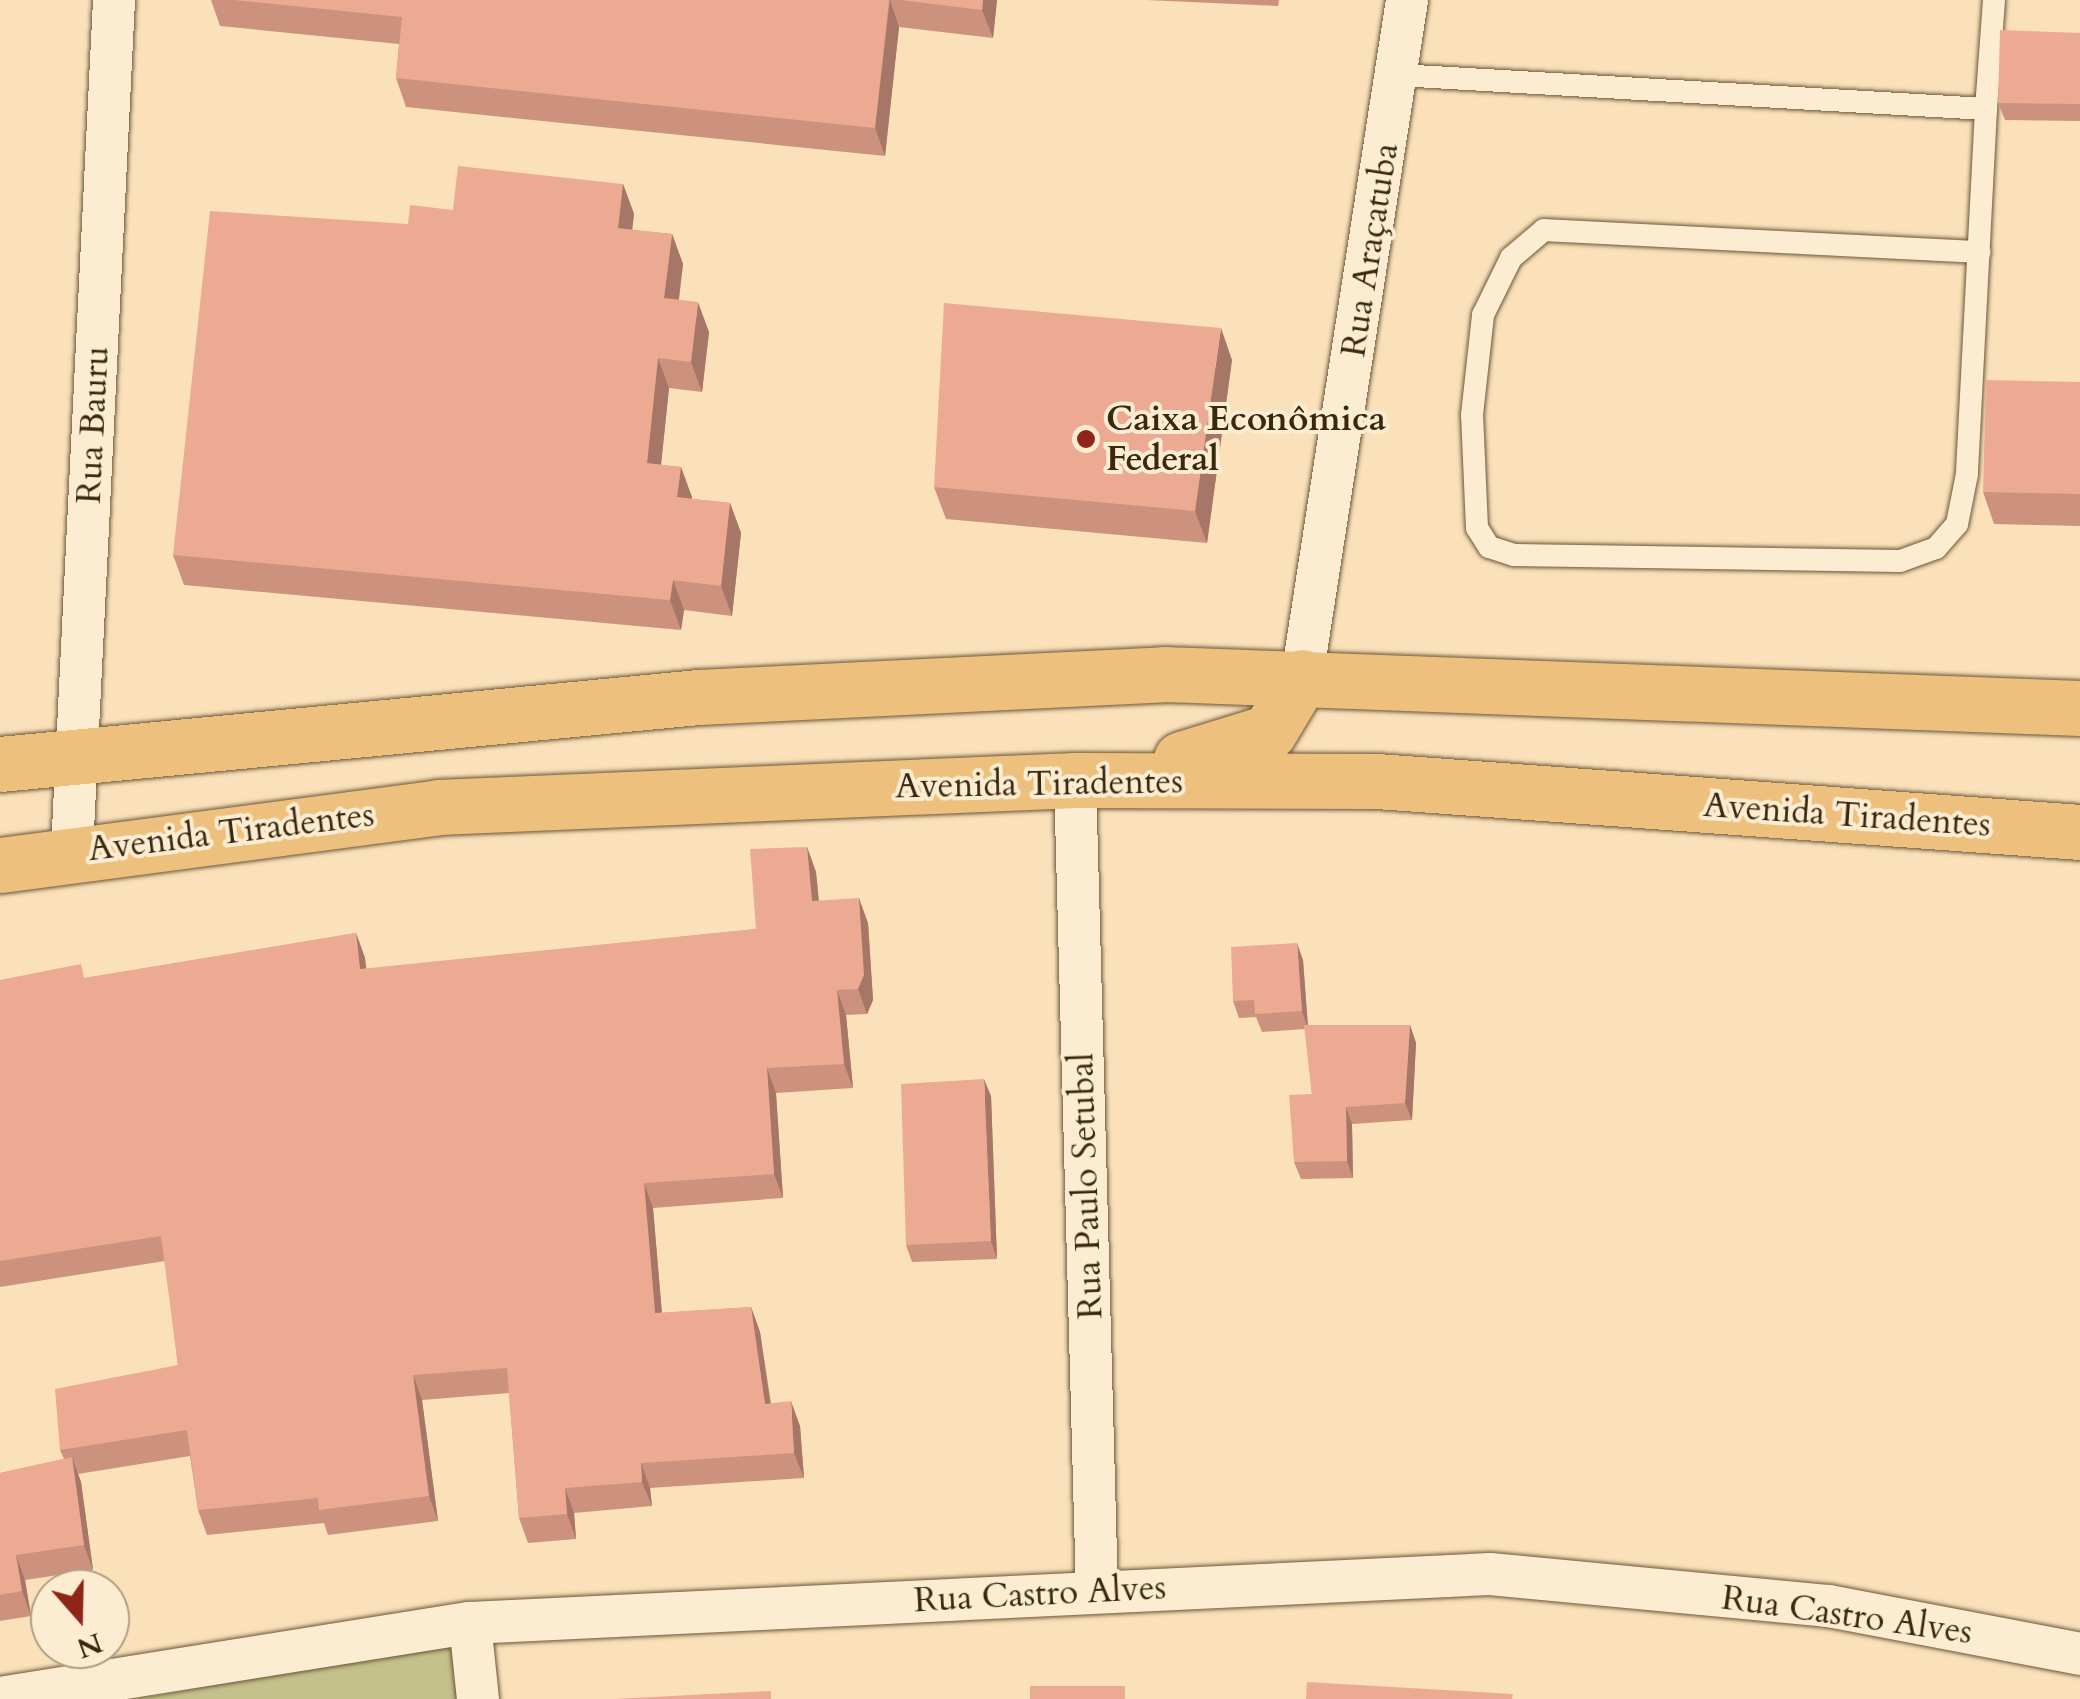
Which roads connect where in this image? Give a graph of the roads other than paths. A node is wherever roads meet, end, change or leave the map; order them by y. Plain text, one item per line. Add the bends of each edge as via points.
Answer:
1 (114, 0) edge
2 (1407, 0) edge
3 (1994, 0) edge
4 (1398, 75) junction
5 (1986, 108) junction
6 (1978, 252) junction
7 (1302, 676) junction
8 (2080, 708) edge
9 (77, 751) junction
10 (0, 764) edge
11 (1075, 780) junction
12 (2080, 832) edge
13 (72, 850) junction
14 (0, 865) edge
15 (1096, 1591) junction
16 (470, 1622) junction
17 (2080, 1654) edge
18 (0, 1698) edge
19 (478, 1699) edge

1 - 9 street, Rua Bauru
2 - 4 street, Rua Araçatuba
3 - 5 lane
4 - 5 lane
4 - 7 street, Rua Araçatuba
5 - 6 lane
6 - 6 lane via 1544,230 1510,258 1483,315 1472,415 1477,528 1489,547 1514,555 1900,561 1936,548 1957,524 1967,474
7 - 8 main road
7 - 9 main road via 932,682
7 - 11 main road via 1289,712 1242,748
9 - 10 main road
9 - 13 street, Rua Bauru
11 - 12 main road, Avenida Tiradentes via 1377,780
11 - 13 main road, Avenida Tiradentes via 438,808
11 - 15 street, Rua Paulo Setubal
13 - 14 main road, Avenida Tiradentes
15 - 16 street, Rua Castro Alves
15 - 17 street, Rua Castro Alves via 1490,1574 1829,1606
16 - 18 street, Rua Castro Alves
16 - 19 street

